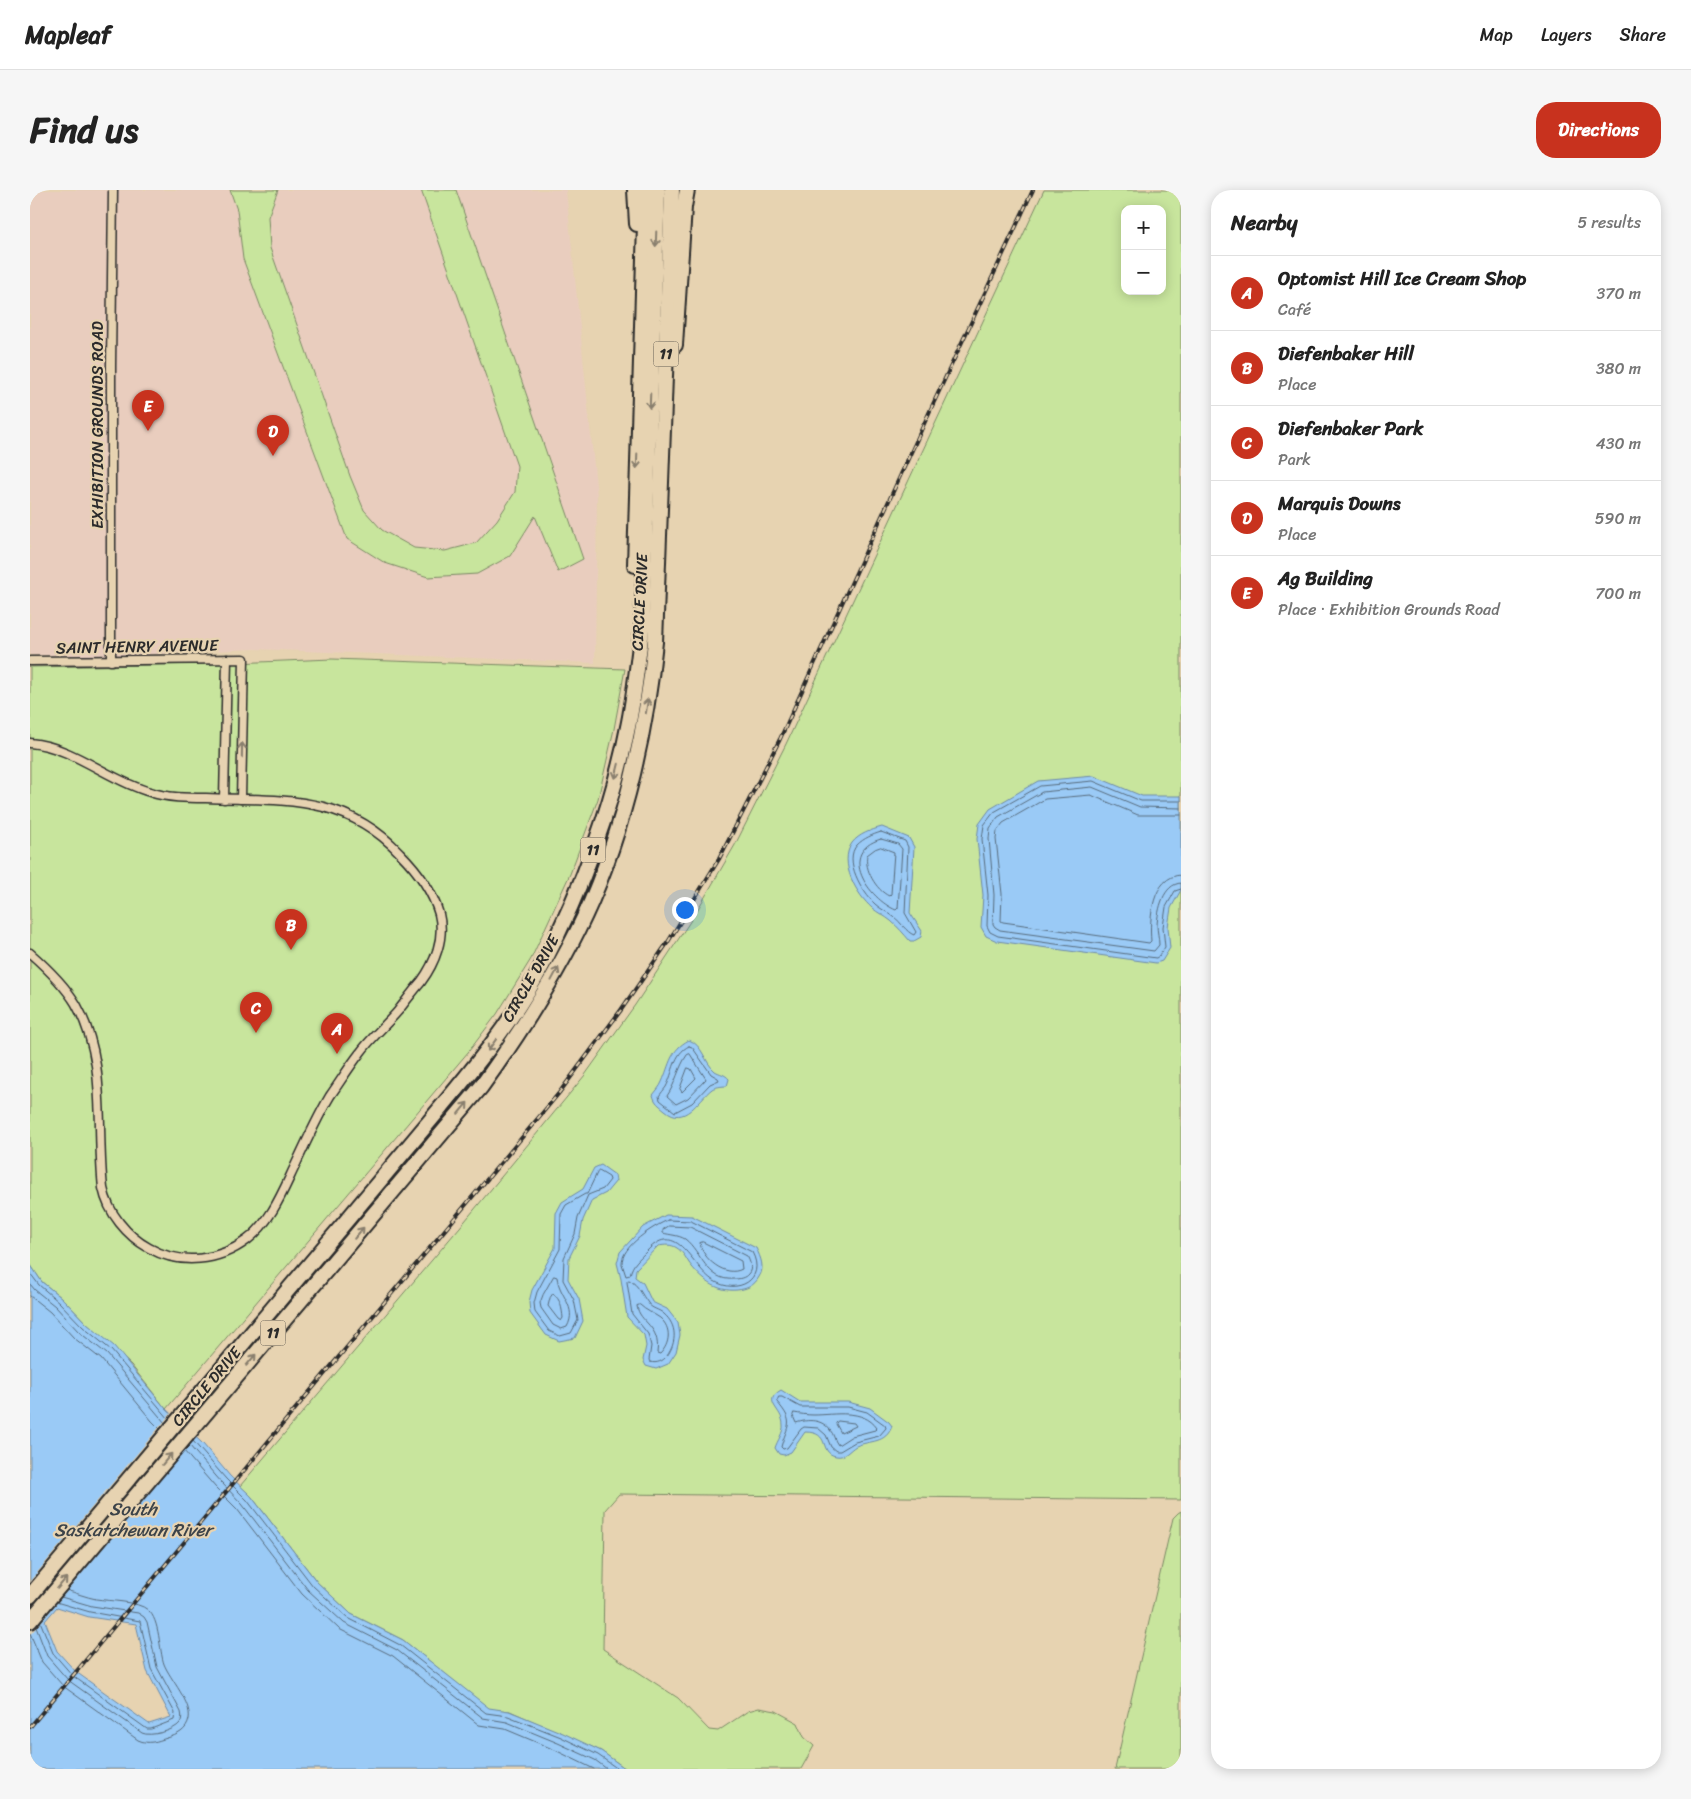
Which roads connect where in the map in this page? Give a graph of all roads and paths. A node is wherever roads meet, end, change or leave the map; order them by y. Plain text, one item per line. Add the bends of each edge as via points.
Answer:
1 (114, 190) edge
2 (635, 190) edge
3 (646, 190) edge
4 (658, 190) edge
5 (672, 190) edge
6 (687, 190) edge
7 (640, 378) junction
8 (660, 518) junction
9 (226, 659) junction
10 (30, 661) edge
11 (111, 661) junction
12 (30, 742) edge
13 (622, 750) junction
14 (224, 799) junction
15 (241, 799) junction
16 (30, 953) edge
17 (30, 1596) edge
18 (30, 1621) edge

1 - 11 street, EXHIBITION GROUNDS ROAD
2 - 7 highway
3 - 7 highway
4 -> 13 highway, CIRCLE DRIVE / 11 via 642,629 629,724
5 - 8 highway, CIRCLE DRIVE / 11
6 - 8 highway via 665,505
7 -> 13 highway via 634,634 621,735
18 -> 8 highway, CIRCLE DRIVE / 11 via 481,1087 532,1013 566,954 591,903 617,834 645,722 656,642
9 - 11 street, SAINT HENRY AVENUE
9 - 14 street
15 -> 9 street, SAINT HENRY AVENUE via 244,659
10 - 11 street, SAINT HENRY AVENUE
12 - 14 street via 63,751 149,792 173,797
13 -> 17 highway, CIRCLE DRIVE / 11 via 596,841 560,928 527,993 492,1046
14 - 15 street
15 - 16 street via 280,800 328,807 378,832 424,880 439,916 440,935 438,952 429,972 360,1052 329,1098 273,1210 248,1240 214,1257 173,1257 147,1247 125,1230 109,1206 104,1188 99,1084 88,1032 75,1003 58,979

